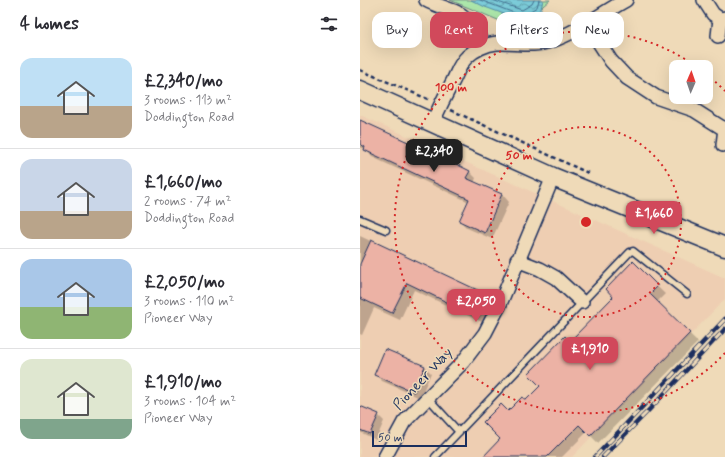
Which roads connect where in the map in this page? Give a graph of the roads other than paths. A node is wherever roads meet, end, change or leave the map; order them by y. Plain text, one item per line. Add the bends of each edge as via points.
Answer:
1 (426, 0) edge
2 (626, 0) edge
3 (704, 0) edge
4 (458, 12) edge
5 (606, 12) edge
6 (722, 19) edge
7 (571, 32) edge
8 (718, 36) dead end
9 (488, 45) edge
10 (480, 48) edge
11 (602, 48) edge
12 (360, 90) edge
13 (432, 122) junction
14 (724, 129) edge
15 (723, 145) dead end
16 (553, 177) junction
17 (360, 219) edge
18 (386, 230) dead end
19 (725, 247) edge
20 (518, 260) junction
21 (687, 294) dead end
22 (582, 302) junction
23 (428, 398) junction
24 (459, 432) junction
25 (385, 457) edge
26 (435, 457) edge

1 - 4 street
2 - 5 street
3 - 6 street via 714,14
6 - 8 street
7 - 9 street via 539,44
10 - 13 street via 466,58 459,68
11 - 14 street via 627,78 656,97 694,110
12 - 13 main road
13 - 16 main road
14 - 15 street
16 - 19 main road
16 - 20 street, Pioneer Way
17 - 18 lane
20 - 22 street via 556,278
20 - 23 street, Pioneer Way via 485,333 463,362
21 - 22 lane via 633,251
22 - 24 lane
23 - 24 lane
23 - 25 street, Pioneer Way via 404,422
24 - 26 lane

